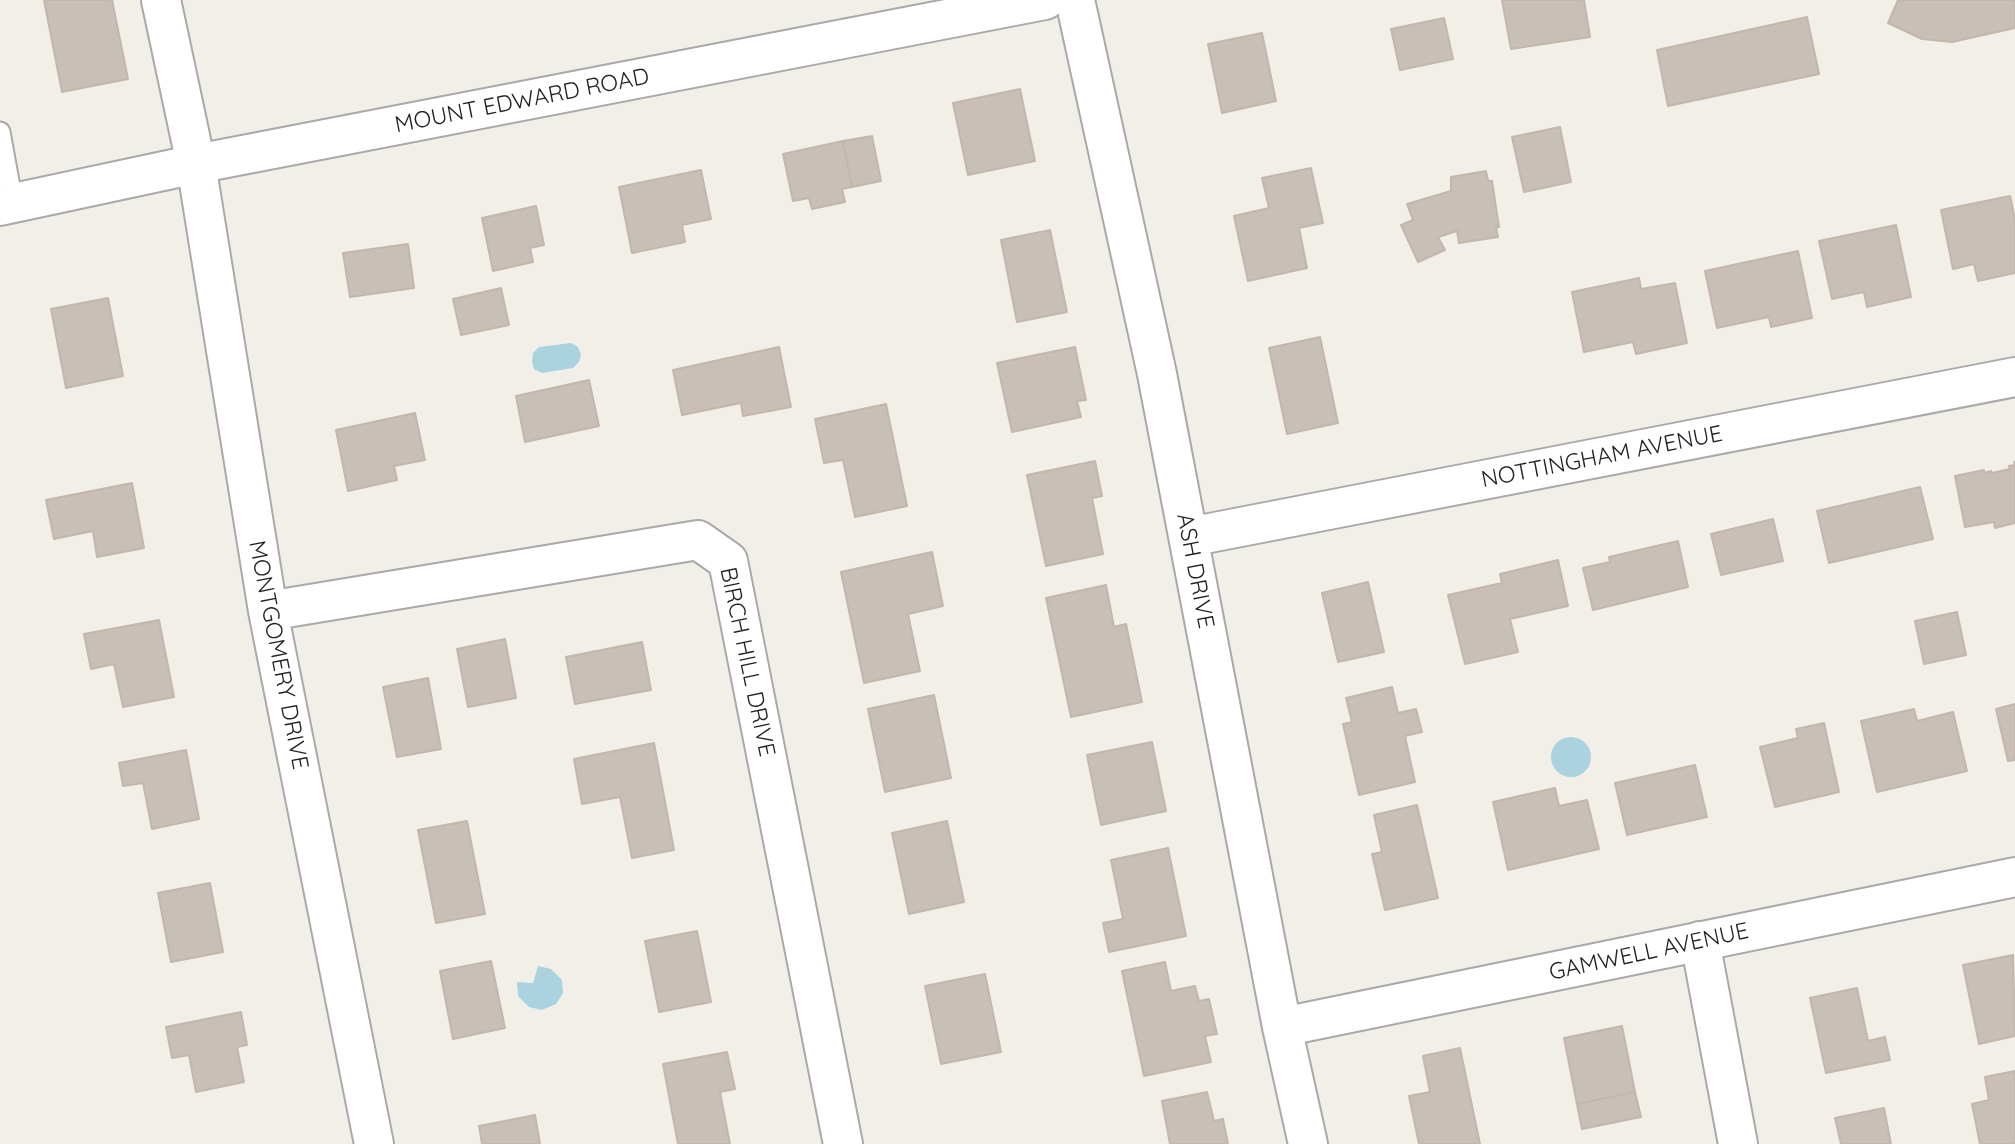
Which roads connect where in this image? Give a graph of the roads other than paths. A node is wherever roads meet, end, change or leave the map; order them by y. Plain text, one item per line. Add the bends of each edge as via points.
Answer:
1 (161, 0) edge
2 (1045, 0) edge
3 (1076, 0) edge
4 (0, 132) edge
5 (196, 164) junction
6 (7, 205) edge
7 (2015, 377) edge
8 (1189, 537) junction
9 (268, 611) junction
10 (2015, 877) edge
11 (1700, 941) junction
12 (1282, 1027) junction
13 (374, 1144) edge
14 (843, 1144) edge
15 (1308, 1144) edge
16 (1738, 1144) edge

1 - 5 street, MONTGOMERY DRIVE
2 - 5 street, MOUNT EDWARD ROAD
3 - 8 street, ASH DRIVE
4 - 6 lane
5 - 6 street, MOUNT EDWARD ROAD
5 - 9 street, MONTGOMERY DRIVE
7 - 8 street, NOTTINGHAM AVENUE
8 - 12 street, ASH DRIVE
9 - 13 street, MONTGOMERY DRIVE
9 - 14 street, BIRCH HILL DRIVE via 698,540 729,561
10 - 11 street, GAMWELL AVENUE
11 - 12 street, GAMWELL AVENUE
11 - 16 street
12 - 15 street, ASH DRIVE

